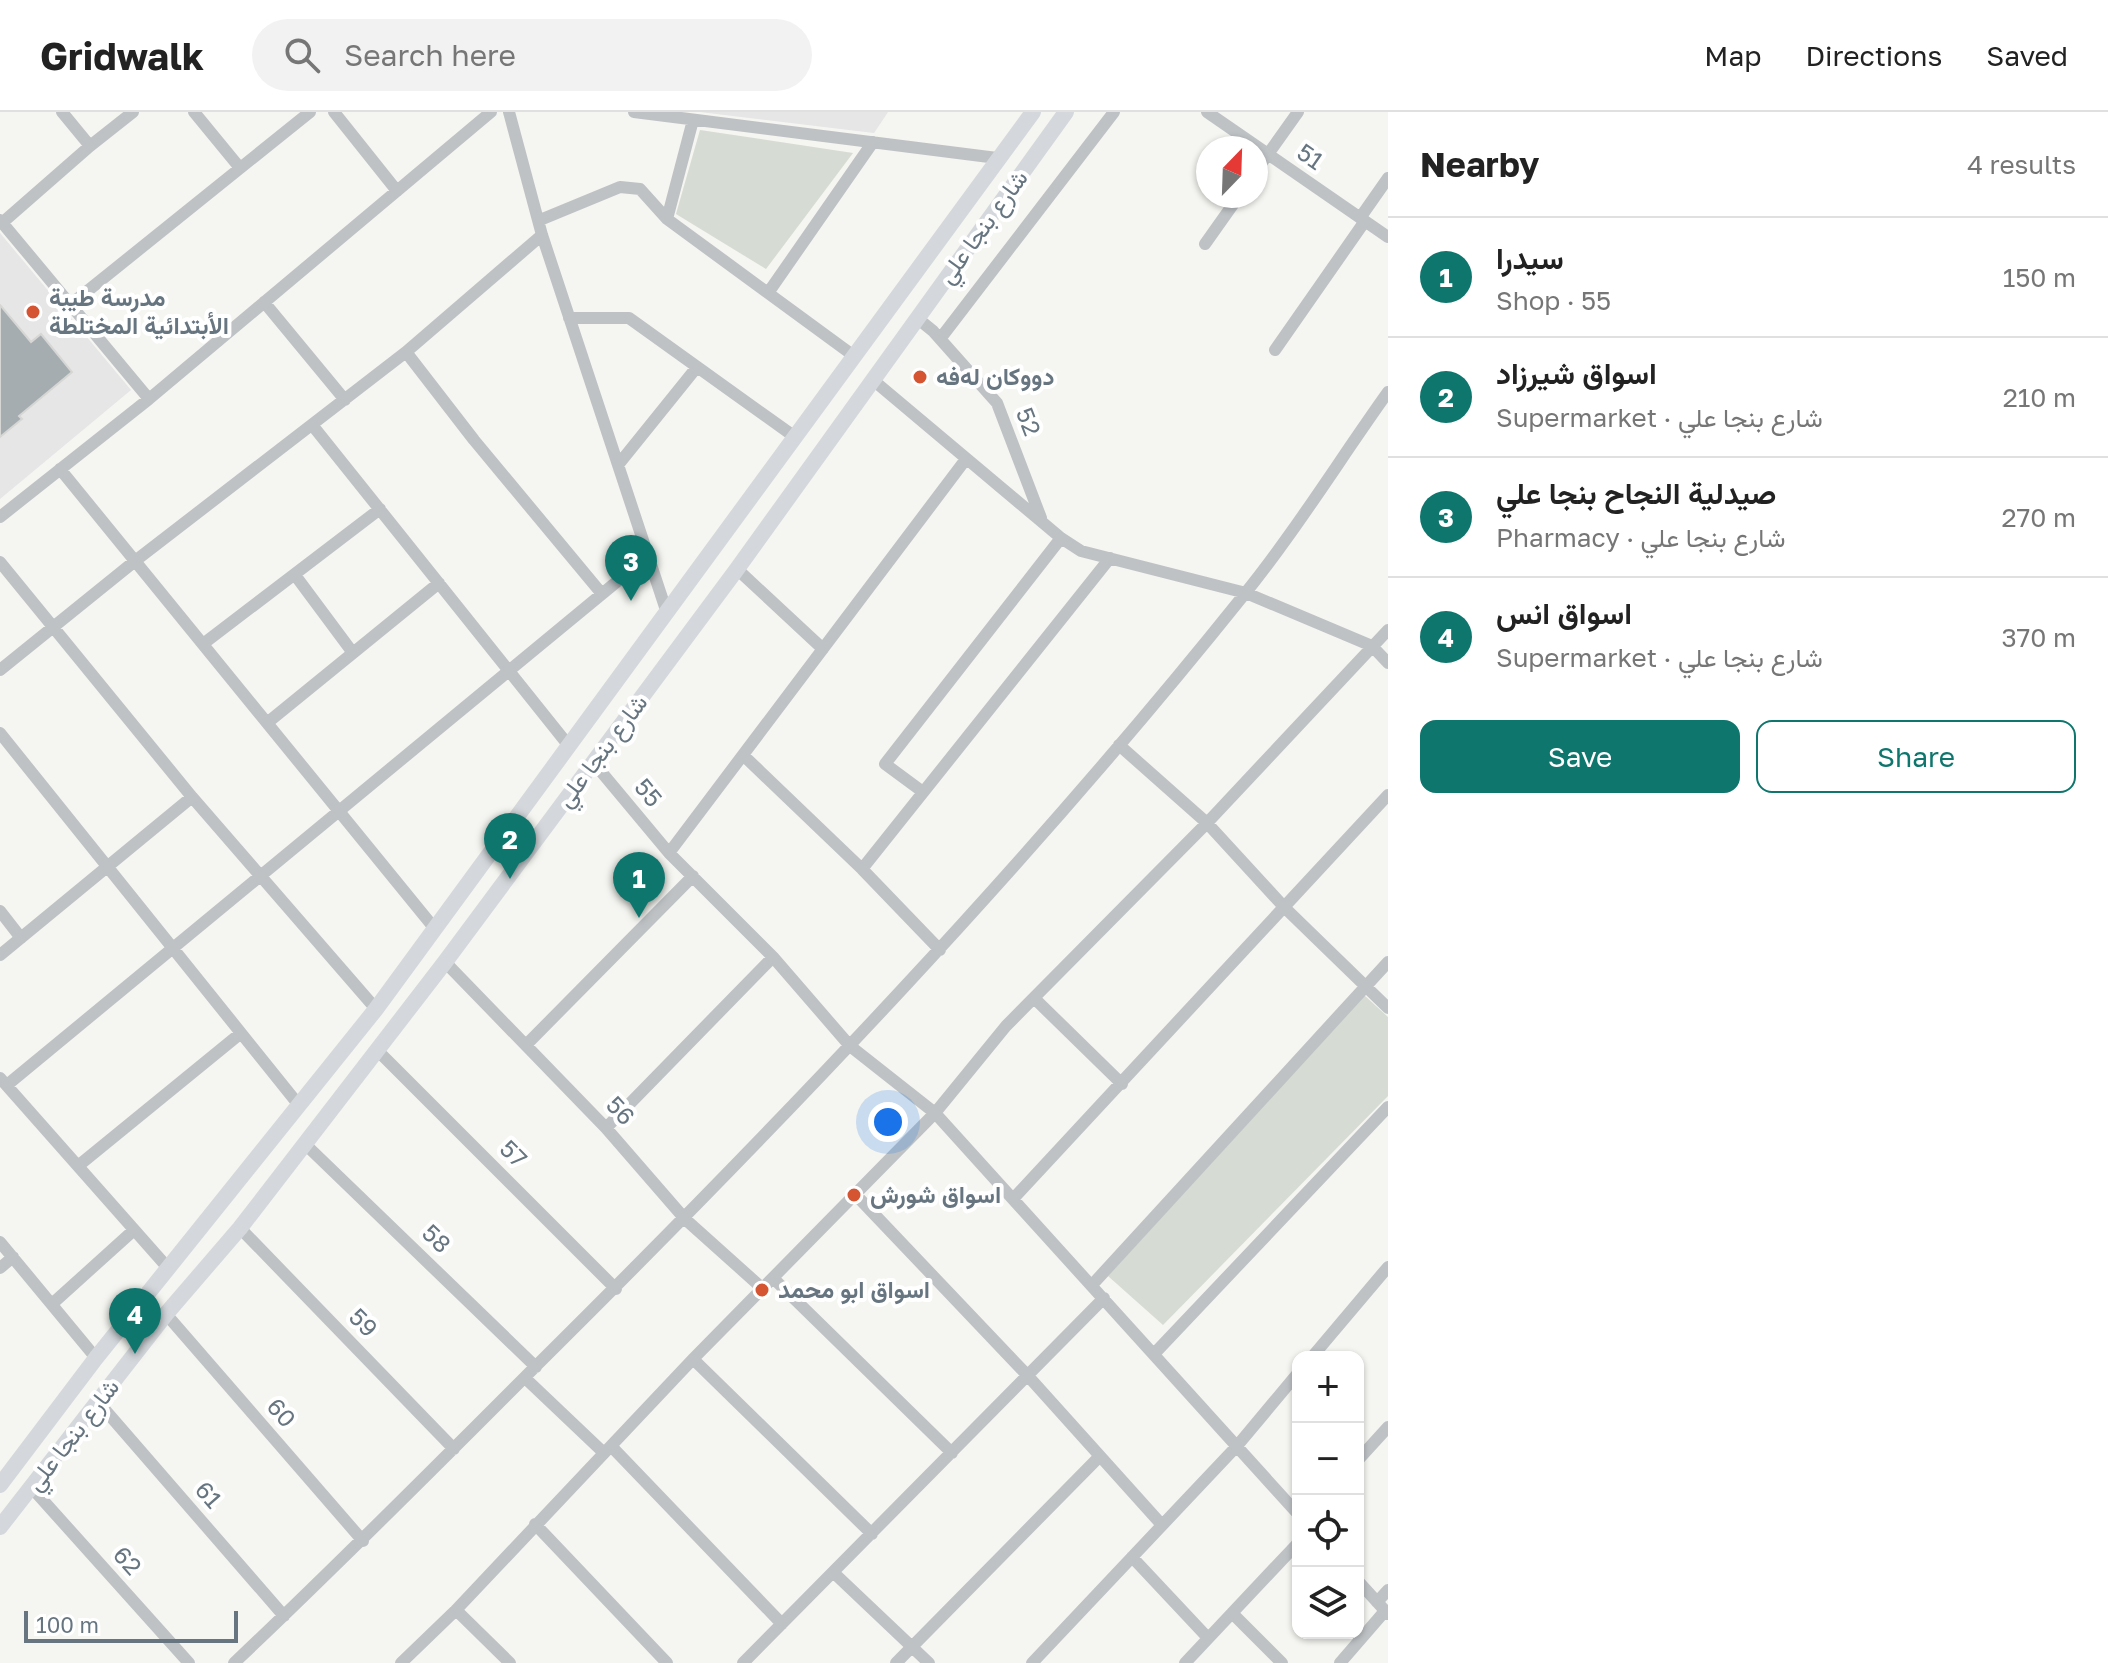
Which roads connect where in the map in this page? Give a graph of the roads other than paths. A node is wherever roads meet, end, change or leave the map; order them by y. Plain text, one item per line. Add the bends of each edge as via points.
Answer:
1 (62, 112) edge
2 (133, 112) edge
3 (194, 112) edge
4 (310, 112) edge
5 (334, 112) edge
6 (491, 112) edge
7 (509, 112) edge
8 (634, 112) edge
9 (1033, 112) edge
10 (1114, 112) edge
11 (1207, 112) edge
12 (1298, 112) edge
13 (1061, 114) edge
14 (693, 120) junction
15 (1242, 136) edge
16 (873, 142) junction
17 (90, 146) junction
18 (1268, 154) joint
19 (997, 158) junction
20 (240, 168) junction
21 (1388, 178) edge
22 (397, 191) junction
23 (1230, 208) edge
24 (667, 219) junction
25 (540, 220) junction
26 (1362, 220) junction
27 (1, 222) edge
28 (542, 235) junction
29 (1388, 237) edge
30 (1205, 244) dead end
31 (768, 293) junction
32 (264, 302) junction
33 (70, 305) junction
34 (569, 318) junction
35 (917, 318) junction
36 (940, 339) junction
37 (1275, 350) dead end
38 (406, 352) junction
39 (854, 356) junction
40 (697, 367) junction
41 (873, 380) junction
42 (1388, 392) edge
43 (149, 399) junction
44 (345, 400) junction
45 (313, 426) junction
46 (795, 437) junction
47 (966, 459) junction
48 (618, 465) junction
49 (60, 469) junction
50 (380, 509) junction
51 (0, 517) edge
52 (1042, 521) junction
53 (1061, 538) junction
54 (648, 556) junction
55 (1110, 558) junction
56 (135, 561) junction
57 (0, 562) edge
58 (737, 569) junction
59 (295, 575) junction
60 (439, 583) junction
61 (1246, 593) junction
62 (602, 594) junction
63 (667, 613) junction
64 (53, 627) junction
65 (1388, 630) edge
66 (203, 644) junction
67 (1372, 646) junction
68 (823, 649) junction
69 (353, 653) junction
70 (1388, 663) edge
71 (0, 670) edge
72 (509, 671) junction
73 (267, 723) junction
74 (0, 733) edge
75 (1119, 745) junction
76 (569, 746) junction
77 (743, 755) junction
78 (593, 762) junction
79 (923, 792) junction
80 (1388, 795) edge
81 (192, 797) junction
82 (529, 800) junction
83 (339, 811) junction
84 (553, 817) junction
85 (1207, 823) junction
86 (669, 853) junction
87 (107, 868) junction
88 (862, 869) junction
89 (693, 876) junction
90 (260, 877) junction
91 (1285, 908) junction
92 (0, 911) edge
93 (435, 929) junction
94 (21, 938) junction
95 (173, 949) junction
96 (940, 950) junction
97 (0, 955) edge
98 (773, 957) junction
99 (445, 962) junction
100 (1388, 962) edge
101 (1365, 986) junction
102 (1034, 998) junction
103 (1388, 1008) edge
104 (376, 1009) junction
105 (241, 1033) junction
106 (526, 1045) junction
107 (850, 1046) junction
108 (378, 1051) junction
109 (3, 1082) edge
110 (1122, 1084) junction
111 (298, 1104) junction
112 (1388, 1107) edge
113 (935, 1113) junction
114 (606, 1128) junction
115 (305, 1144) junction
116 (78, 1166) junction
117 (855, 1194) junction
118 (1013, 1199) junction
119 (685, 1219) junction
120 (240, 1228) junction
121 (134, 1230) junction
122 (0, 1242) edge
123 (13, 1257) junction
124 (1388, 1267) edge
125 (0, 1268) edge
126 (168, 1268) junction
127 (773, 1278) junction
128 (1092, 1285) junction
129 (762, 1288) junction
130 (616, 1289) junction
131 (1104, 1298) junction
132 (52, 1304) junction
133 (166, 1314) junction
134 (1317, 1351) edge
135 (1154, 1354) junction
136 (96, 1358) junction
137 (693, 1359) junction
138 (536, 1367) junction
139 (1028, 1376) junction
140 (525, 1378) junction
141 (1292, 1380) edge
142 (99, 1403) junction
143 (1388, 1427) edge
144 (1237, 1446) junction
145 (454, 1449) junction
146 (608, 1450) junction
147 (952, 1453) junction
148 (1364, 1453) edge
149 (1100, 1456) junction
150 (0, 1485) edge
151 (32, 1488) junction
152 (1292, 1507) edge
153 (535, 1524) junction
154 (1162, 1525) junction
155 (0, 1527) edge
156 (872, 1534) junction
157 (363, 1541) junction
158 (1292, 1549) edge
159 (1132, 1557) junction
160 (834, 1573) junction
161 (1364, 1588) edge
162 (1388, 1590) edge
163 (1383, 1609) edge
164 (456, 1610) junction
165 (1232, 1613) junction
166 (284, 1616) junction
167 (782, 1624) junction
168 (1208, 1638) junction
169 (912, 1647) junction
170 (189, 1663) edge
171 (234, 1663) edge
172 (401, 1663) edge
173 (510, 1663) edge
174 (667, 1663) edge
175 (743, 1663) edge
176 (896, 1663) edge
177 (929, 1663) edge
178 (1032, 1663) edge
179 (1185, 1663) edge
180 (1282, 1663) edge
181 (1340, 1663) edge

1 - 17 street
2 - 17 street
3 - 20 street
4 - 20 street
5 - 22 street
6 - 22 street
7 - 25 street
8 - 14 street
9 - 19 main road, شارع بنجا علي
10 - 36 street
11 - 15 street, 51
12 - 18 street
13 - 35 main road, شارع بنجا علي
14 - 16 street
14 - 24 street
16 - 19 street
16 - 31 street
17 - 27 street
18 - 26 street, 51
19 - 39 main road, شارع بنجا علي
20 - 33 street
21 - 26 street
22 - 32 street
23 - 30 street
24 - 25 street via 640,189 620,187
24 - 31 street
25 - 28 street
26 - 29 street, 51
26 - 37 street
27 - 33 street
28 - 34 street
28 - 38 street
31 - 39 street
32 - 43 street
32 - 44 street
33 - 43 street
34 - 40 street via 629,318
34 - 48 street
35 - 36 street, 52
35 - 41 main road, شارع بنجا علي
36 - 52 street, 52 via 997,403
38 - 44 street
38 - 62 street
39 - 46 main road, شارع بنجا علي
40 - 46 street
40 - 48 street
41 - 47 street
41 - 58 main road, شارع بنجا علي
42 - 61 street
43 - 49 street
44 - 45 street
45 - 50 street
45 - 56 street
46 - 63 main road, شارع بنجا علي
47 - 52 street
47 - 68 street
48 - 54 street
49 - 51 street
49 - 56 street
50 - 59 street
50 - 60 street
52 - 53 street
53 - 55 street via 1081,551
53 - 79 street via 885,764
54 - 62 street
54 - 63 street
55 - 61 street
55 - 79 street
56 - 64 street
56 - 66 street
57 - 64 street
58 - 68 street
58 - 78 main road, شارع بنجا علي
59 - 66 street
59 - 69 street
60 - 69 street
60 - 72 street
61 - 67 street
61 - 75 street
62 - 72 street
63 - 76 main road, شارع بنجا علي
64 - 71 street
64 - 81 street
65 - 67 street
66 - 73 street
67 - 70 street
67 - 85 street
68 - 77 street
69 - 73 street
72 - 76 street
72 - 83 street
73 - 83 street
74 - 87 street
75 - 85 street
75 - 96 street
76 - 82 main road, شارع بنجا علي
77 - 86 street
77 - 88 street
78 - 84 main road, شارع بنجا علي
78 - 86 street, 55
79 - 88 street
80 - 91 street
81 - 87 street
81 - 90 street
82 - 84 main road
82 - 93 main road, شارع بنجا علي
83 - 90 street
83 - 93 street
84 - 99 main road, شارع بنجا علي
85 - 91 street
85 - 102 street
86 - 89 street, 55
87 - 94 street
87 - 95 street
88 - 96 street
89 - 98 street, 55
89 - 106 street
90 - 95 street
90 - 104 street
91 - 101 street
91 - 110 street
92 - 94 street
93 - 104 main road, شارع بنجا علي
94 - 97 street
95 - 105 street
95 - 109 street
96 - 107 street
98 - 107 street, 55
98 - 114 street
99 - 106 street, 56
99 - 108 main road, شارع بنجا علي
100 - 101 street
101 - 103 street
101 - 128 street
102 - 110 street
102 - 113 street
104 - 111 main road, شارع بنجا علي
105 - 111 street
105 - 116 street
106 - 114 street, 56
107 - 113 street, 55
107 - 119 street
108 - 115 main road, شارع بنجا علي
108 - 130 street, 57
109 - 116 street
110 - 118 street
111 - 126 main road, شارع بنجا علي
112 - 135 street
113 - 117 street
113 - 118 street, 55
114 - 119 street, 56
115 - 120 main road, شارع بنجا علي
115 - 138 street, 58
116 - 121 street
117 - 127 street
117 - 139 street
118 - 128 street, 55
119 - 129 street, 56
119 - 130 street
120 - 133 main road, شارع بنجا علي
120 - 145 street, 59
121 - 126 street
121 - 132 street
122 - 123 street
123 - 125 street
123 - 132 street
124 - 134 street
126 - 136 main road, شارع بنجا علي
127 - 129 street
127 - 147 street
128 - 131 street, 55
129 - 137 street
130 - 138 street
131 - 135 street, 55
131 - 139 street
132 - 136 street
133 - 142 main road, شارع بنجا علي
133 - 157 street, 60
135 - 144 street, 55
136 - 150 main road, شارع بنجا علي
137 - 146 street
137 - 156 street
138 - 140 street
139 - 147 street
139 - 149 street
140 - 145 street
140 - 146 street
141 - 144 street
142 - 151 main road, شارع بنجا علي
142 - 166 street, 61
143 - 148 street
144 - 152 street, 55
144 - 154 street
145 - 157 street
146 - 153 street
146 - 167 street
147 - 156 street
149 - 154 street
149 - 169 street
151 - 155 main road, شارع بنجا علي
151 - 170 street, 62
153 - 164 street
153 - 174 street
154 - 159 street
156 - 160 street
157 - 166 street
158 - 165 street
159 - 168 street
159 - 178 street
160 - 167 street
160 - 169 street
161 - 163 street
162 - 163 street
163 - 181 street
164 - 172 street
164 - 173 street
165 - 168 street
165 - 180 street
166 - 171 street
167 - 175 street
168 - 179 street
169 - 176 street
169 - 177 street

